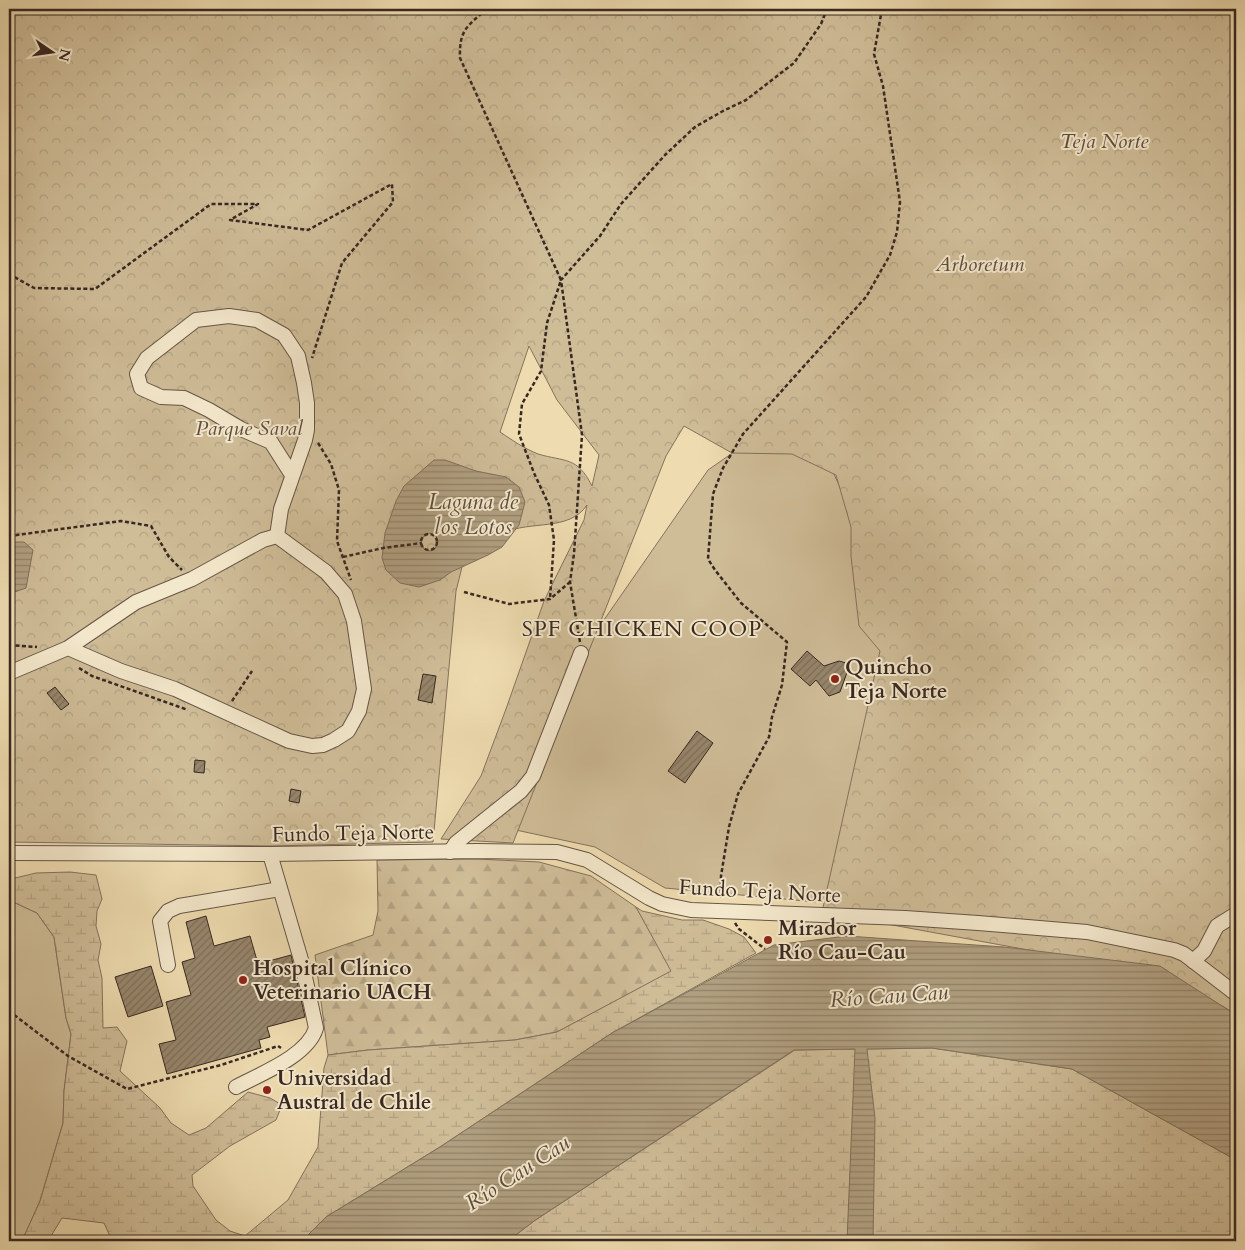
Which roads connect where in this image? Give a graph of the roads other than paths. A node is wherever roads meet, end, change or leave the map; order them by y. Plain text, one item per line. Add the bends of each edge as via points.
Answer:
1 (292, 476) junction
2 (277, 536) junction
3 (68, 648) junction
4 (581, 653) road end
5 (9, 673) edge
6 (450, 852) junction
7 (9, 853) edge
8 (270, 854) junction
9 (280, 889) junction
10 (1236, 914) edge
11 (1193, 961) junction
12 (168, 965) dead end
13 (1236, 994) edge
14 (236, 1088) dead end

1 - 1 street via 307,430 304,383 298,356 284,336 257,320 229,316 196,320 147,358 138,374 141,388 161,397 184,398 271,442
1 - 2 street via 281,509
2 - 3 street via 263,540 192,579 136,602
2 - 3 street via 326,572 345,594 354,621 364,689 359,712 348,731 334,740 312,746 289,741 175,689 121,671
3 - 5 street
4 - 6 street via 533,776 521,791 456,843
6 - 8 street, Fundo Teja Norte
6 - 11 street, Fundo Teja Norte via 568,853 587,860 662,904 691,910 914,919 1087,932 1174,950
7 - 8 street, Fundo Teja Norte
8 - 9 street
9 - 12 street via 179,906 168,911 160,921
9 - 14 street via 302,963 316,1028 314,1036 296,1055
10 - 11 street via 1217,926 1204,951
11 - 13 street, Fundo Teja Norte

